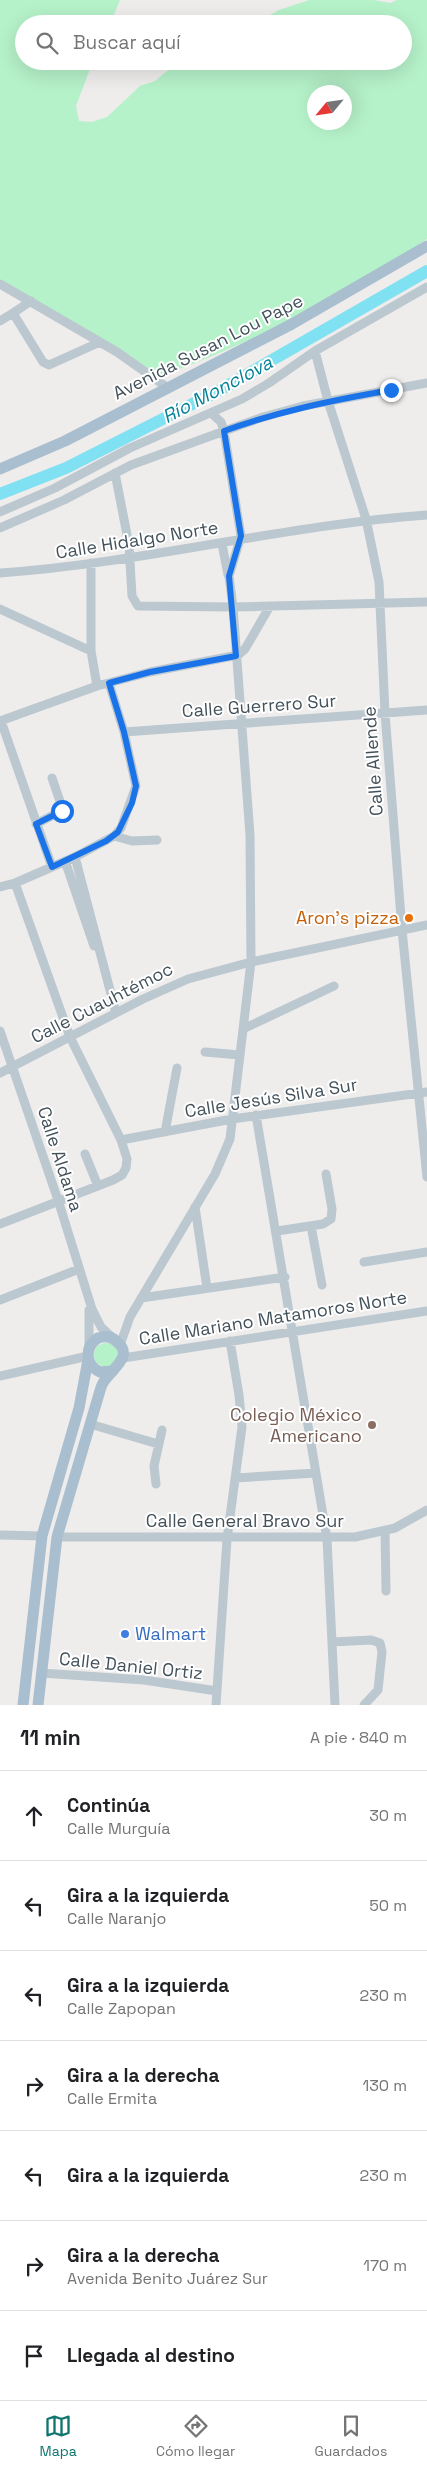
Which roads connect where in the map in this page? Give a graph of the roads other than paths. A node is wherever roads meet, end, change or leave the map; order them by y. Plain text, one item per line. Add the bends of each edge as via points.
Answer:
1 (427, 246) edge
2 (0, 284) edge
3 (427, 287) edge
4 (31, 302) junction
5 (13, 313) junction
6 (0, 320) edge
7 (100, 342) junction
8 (315, 351) junction
9 (427, 383) edge
10 (168, 388) junction
11 (328, 401) junction
12 (211, 413) junction
13 (224, 431) junction
14 (0, 469) edge
15 (115, 473) junction
16 (0, 512) edge
17 (427, 515) edge
18 (366, 519) junction
19 (0, 528) edge
20 (240, 540) junction
21 (222, 544) junction
22 (130, 558) junction
23 (92, 563) junction
24 (0, 573) edge
25 (229, 576) junction
26 (381, 602) junction
27 (427, 602) edge
28 (270, 606) junction
29 (233, 607) junction
30 (0, 609) edge
31 (91, 651) junction
32 (236, 656) junction
33 (109, 683) junction
34 (97, 686) junction
35 (427, 710) edge
36 (385, 713) junction
37 (1, 721) edge
38 (242, 724) junction
39 (124, 732) junction
40 (52, 778) dead end
41 (36, 824) junction
42 (114, 836) junction
43 (157, 840) dead end
44 (76, 857) junction
45 (65, 861) junction
46 (52, 867) junction
47 (15, 883) junction
48 (0, 887) edge
49 (427, 925) edge
50 (402, 930) junction
51 (251, 962) junction
52 (104, 972) junction
53 (334, 986) dead end
54 (116, 1013) junction
55 (243, 1029) junction
56 (0, 1031) edge
57 (70, 1037) junction
58 (205, 1052) dead end
59 (240, 1055) junction
60 (12, 1067) junction
61 (177, 1068) dead end
62 (0, 1073) edge
63 (427, 1092) edge
64 (417, 1093) junction
65 (256, 1116) junction
66 (232, 1119) junction
67 (165, 1132) junction
68 (121, 1140) junction
69 (85, 1154) dead end
70 (326, 1174) dead end
71 (427, 1177) edge
72 (98, 1186) junction
73 (58, 1200) junction
74 (195, 1207) junction
75 (0, 1224) edge
76 (311, 1226) junction
77 (277, 1231) junction
78 (427, 1252) edge
79 (364, 1262) dead end
80 (79, 1269) junction
81 (285, 1277) junction
82 (322, 1285) dead end
83 (207, 1288) junction
84 (88, 1298) junction
85 (141, 1298) junction
86 (0, 1300) edge
87 (427, 1311) edge
88 (294, 1331) junction
89 (230, 1341) junction
90 (117, 1342) junction
91 (88, 1354) junction
92 (123, 1358) junction
93 (113, 1371) junction
94 (0, 1376) edge
95 (90, 1424) junction
96 (162, 1430) dead end
97 (158, 1444) junction
98 (316, 1473) junction
99 (235, 1478) junction
100 (156, 1484) dead end
101 (427, 1510) edge
102 (385, 1531) junction
103 (0, 1535) edge
104 (42, 1536) junction
105 (57, 1537) junction
106 (227, 1538) junction
107 (327, 1539) junction
108 (386, 1591) dead end
109 (332, 1642) junction
110 (41, 1673) junction
111 (217, 1691) junction
112 (23, 1705) edge
113 (38, 1705) edge
114 (216, 1705) edge
115 (335, 1705) edge
116 (364, 1705) edge

1 - 10 main road, Avenida Susan Lou Pape via 309,315
2 - 4 street
3 - 8 street
4 - 5 street
4 - 7 street
5 - 6 street
5 - 7 street via 45,364 55,363
7 - 10 street
8 - 11 street, Calle Allende
8 - 12 street via 269,383
9 - 11 street
10 - 14 main road, Avenida Susan Lou Pape via 65,441
11 - 13 street via 263,417
11 - 18 street, Calle Allende
12 - 13 street via 221,422
12 - 16 street via 130,448 55,488
13 - 15 street
13 - 20 street
15 - 19 street
15 - 22 street via 125,515
17 - 18 street, Calle Hidalgo Norte
18 - 20 street, Calle Hidalgo Norte
18 - 26 street, Calle Allende
20 - 21 street, Calle Hidalgo Norte
20 - 25 street
21 - 22 street, Calle Hidalgo Norte
21 - 25 street
22 - 23 street, Calle Hidalgo Norte
22 - 29 street via 132,596 138,606
23 - 24 street, Calle Hidalgo Norte
23 - 31 street
25 - 29 street
26 - 27 street
26 - 28 street
26 - 36 street, Calle Allende
28 - 29 street
28 - 32 street via 245,649
29 - 32 street
30 - 31 street
31 - 34 street
32 - 33 street
32 - 38 street
33 - 34 street
33 - 39 street
34 - 37 street
35 - 36 street, Calle Guerrero Sur
36 - 38 street, Calle Guerrero Sur
36 - 50 street, Calle Allende
37 - 41 street
38 - 39 street, Calle Guerrero Sur
38 - 51 street via 250,835
39 - 42 street via 136,789 124,821
40 - 41 street via 63,809
41 - 46 street
42 - 43 street via 132,841
42 - 44 street
44 - 45 street
44 - 52 street
45 - 46 street
45 - 52 street
46 - 47 street
47 - 48 street
47 - 57 street
49 - 50 street, Calle Cuauhtémoc
50 - 51 street, Calle Cuauhtémoc
50 - 64 street, Calle Allende
51 - 54 street, Calle Cuauhtémoc via 173,985
51 - 55 street
52 - 54 street
53 - 55 street
54 - 57 street, Calle Cuauhtémoc
55 - 59 street
56 - 60 street, Calle Aldama
57 - 60 street, Calle Cuauhtémoc
57 - 68 street
58 - 59 street
59 - 66 street
60 - 62 street, Calle Cuauhtémoc
60 - 73 street, Calle Aldama
61 - 67 street
63 - 64 street, Calle Jesús Silva Sur
64 - 65 street, Calle Jesús Silva Sur
64 - 71 street, Calle Allende
65 - 66 street, Calle Jesús Silva Sur
65 - 77 street
66 - 67 street, Calle Jesús Silva Sur
66 - 74 street via 230,1140
67 - 68 street, Calle Jesús Silva Sur
68 - 72 street via 126,1168 122,1175
69 - 72 street
70 - 76 street via 333,1214 328,1221
72 - 73 street
73 - 75 street
73 - 80 street, Calle Aldama
74 - 83 street
74 - 85 street
76 - 77 street
76 - 82 street
77 - 81 street
78 - 79 street
80 - 84 street, Calle Aldama
80 - 86 street
81 - 83 street
81 - 88 street
83 - 85 street
84 - 90 street, Calle Aldama via 97,1320
84 - 91 street, Calle Aldama via 91,1319
85 - 90 street
87 - 88 street, Calle Mariano Matamoros Norte
88 - 89 street, Calle Mariano Matamoros Norte
88 - 98 street
89 - 92 street, Calle Mariano Matamoros Norte
89 - 99 street via 242,1427
90 - 91 main road via 106,1337 98,1338
90 - 92 main road
91 - 93 main road via 96,1370
91 - 94 street
91 - 104 main road via 79,1408
92 - 93 main road
93 - 95 main road via 103,1383
95 - 97 street
95 - 105 main road
96 - 97 street
97 - 100 street via 154,1466
98 - 99 street
98 - 107 street
99 - 106 street
101 - 102 street, Calle General Bravo Sur
102 - 107 street, Calle General Bravo Sur
102 - 108 street
103 - 104 street
104 - 112 main road
105 - 106 street, Calle General Bravo Sur
105 - 110 main road
106 - 107 street, Calle General Bravo Sur
106 - 111 street
107 - 109 street
109 - 115 street
109 - 116 street via 371,1640 380,1643 378,1690
110 - 111 street, Calle Daniel Ortiz via 144,1680
110 - 113 main road
111 - 114 street

